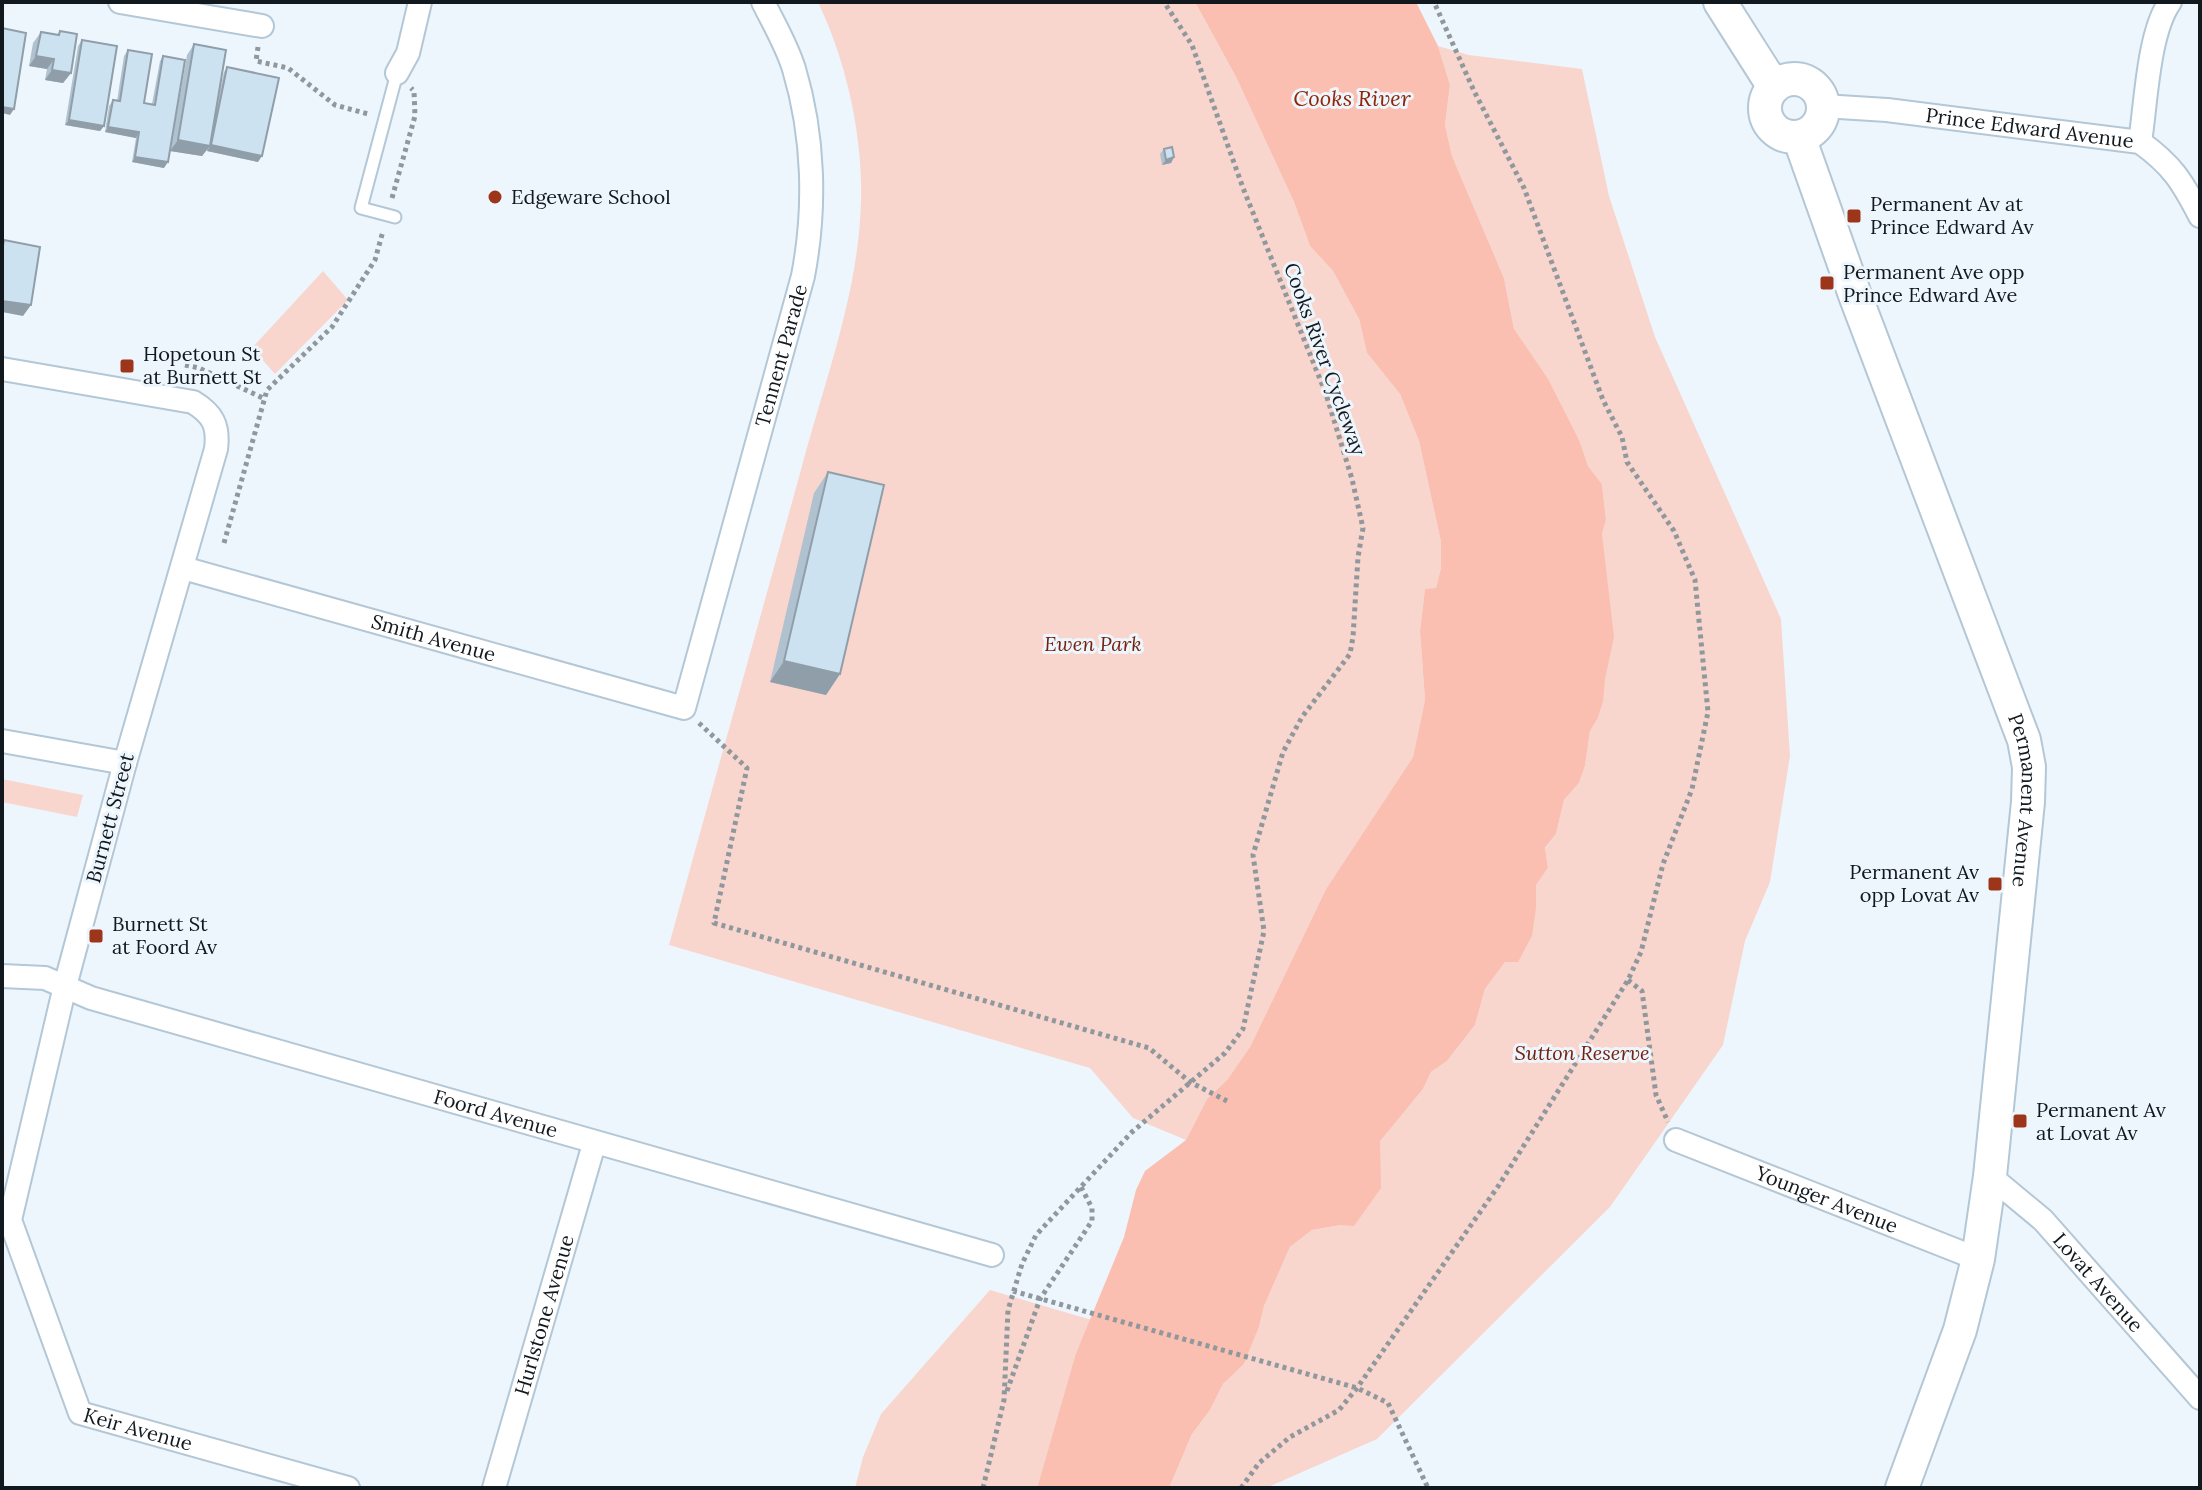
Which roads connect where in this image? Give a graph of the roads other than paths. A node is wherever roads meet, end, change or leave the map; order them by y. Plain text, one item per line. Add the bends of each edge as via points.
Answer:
1 (120, 2) edge
2 (420, 2) edge
3 (763, 2) edge
4 (1720, 2) edge
5 (2170, 2) edge
6 (262, 26) road end
7 (397, 73) joint
8 (1774, 87) junction
9 (1823, 106) junction
10 (1799, 137) junction
11 (2140, 142) junction
12 (391, 216) road end
13 (2200, 216) edge
14 (2, 369) edge
15 (183, 568) junction
16 (684, 708) joint
17 (2, 741) edge
18 (125, 763) junction
19 (2, 976) edge
20 (65, 986) junction
21 (1676, 1140) road end
22 (594, 1144) junction
23 (1990, 1176) junction
24 (10, 1220) joint
25 (992, 1255) dead end
26 (1978, 1259) junction
27 (2200, 1398) edge
28 (348, 1488) edge
29 (494, 1488) edge
30 (1902, 1488) edge

1 - 6 street
2 - 7 street via 408,53
3 - 16 street, Tennent Parade via 797,81 812,175 811,225 803,276
4 - 8 main road
5 - 11 street via 2155,41
7 - 12 lane via 361,208
8 - 9 main road via 1800,80 1816,89
8 - 10 main road via 1766,101 1766,117 1776,131
9 - 10 main road via 1814,129
9 - 11 street, Prince Edward Avenue
10 - 23 main road, Permanent Avenue via 2024,740 2029,767
11 - 13 street, Prince Edward Avenue via 2165,160
14 - 15 street, Burnett Street via 193,402 205,409 215,420 218,435
15 - 16 street, Smith Avenue
15 - 18 street, Burnett Street
17 - 18 street
18 - 20 street, Burnett Street
19 - 20 street, Foord Avenue via 45,978
20 - 22 street, Foord Avenue via 91,998
20 - 24 street, Burnett Street
21 - 26 street, Younger Avenue
22 - 25 street, Foord Avenue
22 - 29 street, Hurlstone Avenue
23 - 26 main road, Permanent Avenue
23 - 27 street, Lovat Avenue via 2043,1220
24 - 28 street, Keir Avenue via 80,1413
26 - 30 main road, Permanent Avenue via 1960,1330

